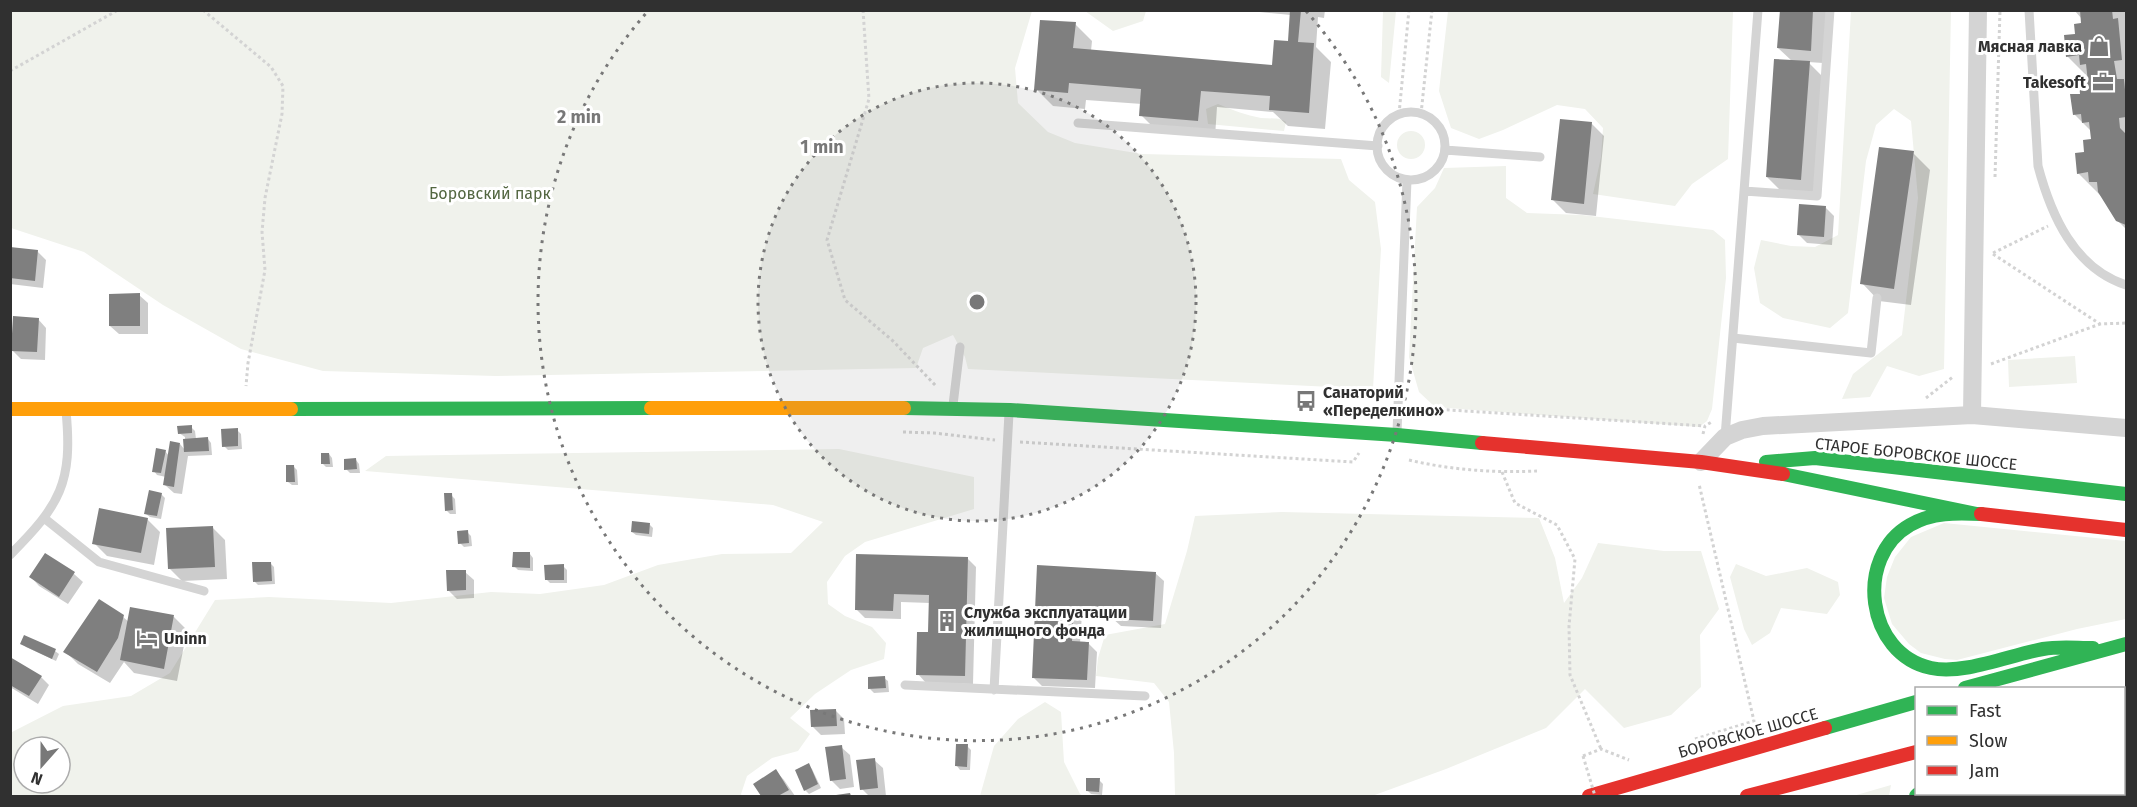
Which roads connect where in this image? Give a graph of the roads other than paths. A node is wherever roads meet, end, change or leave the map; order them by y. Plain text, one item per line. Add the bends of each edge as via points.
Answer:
1 (1758, 10) edge
2 (1830, 10) edge
3 (1978, 10) edge
4 (2030, 10) edge
5 (1078, 123) dead end
6 (1378, 146) junction
7 (1445, 150) junction
8 (1540, 157) dead end
9 (1407, 180) junction
10 (1744, 191) junction
11 (2127, 285) edge
12 (1877, 298) dead end
13 (1733, 338) junction
14 (960, 347) dead end
15 (952, 408) junction
16 (10, 409) edge
17 (66, 409) junction
18 (1010, 410) junction
19 (1972, 415) junction
20 (2127, 428) edge
21 (1397, 435) junction
22 (1725, 437) junction
23 (1698, 462) junction
24 (1763, 462) junction
25 (2127, 494) edge
26 (1967, 498) dead end
27 (1977, 514) junction
28 (44, 519) junction
29 (2127, 530) edge
30 (10, 555) edge
31 (204, 591) dead end
32 (2127, 644) edge
33 (2105, 649) junction
34 (905, 685) dead end
35 (1969, 687) edge
36 (994, 690) junction
37 (1145, 696) dead end
38 (1915, 703) edge
39 (1915, 753) edge
40 (1589, 796) edge
41 (1747, 796) edge

1 - 10 lane
2 - 10 lane via 1817,196
3 - 19 street
4 - 11 lane via 2038,166 2044,189 2070,243 2101,274
5 - 6 lane
6 - 7 lane via 1389,120 1410,112 1431,119 1439,127
6 - 9 lane via 1387,170
7 - 8 lane
7 - 9 lane via 1429,176
9 - 21 lane
10 - 13 lane
12 - 13 lane via 1871,354
13 - 22 lane
14 - 15 lane
15 - 17 street
15 - 18 street
16 - 17 street
17 - 28 lane via 68,465
18 - 21 street
18 - 36 lane
19 - 20 street
19 - 22 street via 1763,426
21 - 23 street
22 - 23 street
23 - 24 street, СТАРОЕ БОРОВСКОЕ ШОССЕ
23 - 27 street via 1807,478
24 - 25 street, СТАРОЕ БОРОВСКОЕ ШОССЕ via 1815,458
24 - 26 street
27 - 29 street
27 - 33 street via 1921,519 1889,544 1876,568 1872,594 1878,620 1892,644 1922,665 1940,669 2044,649
28 - 30 lane
28 - 31 lane via 99,562
32 - 33 street
33 - 35 street
34 - 36 lane
36 - 37 lane
38 - 40 street, БОРОВСКОЕ ШОССЕ
39 - 41 street

